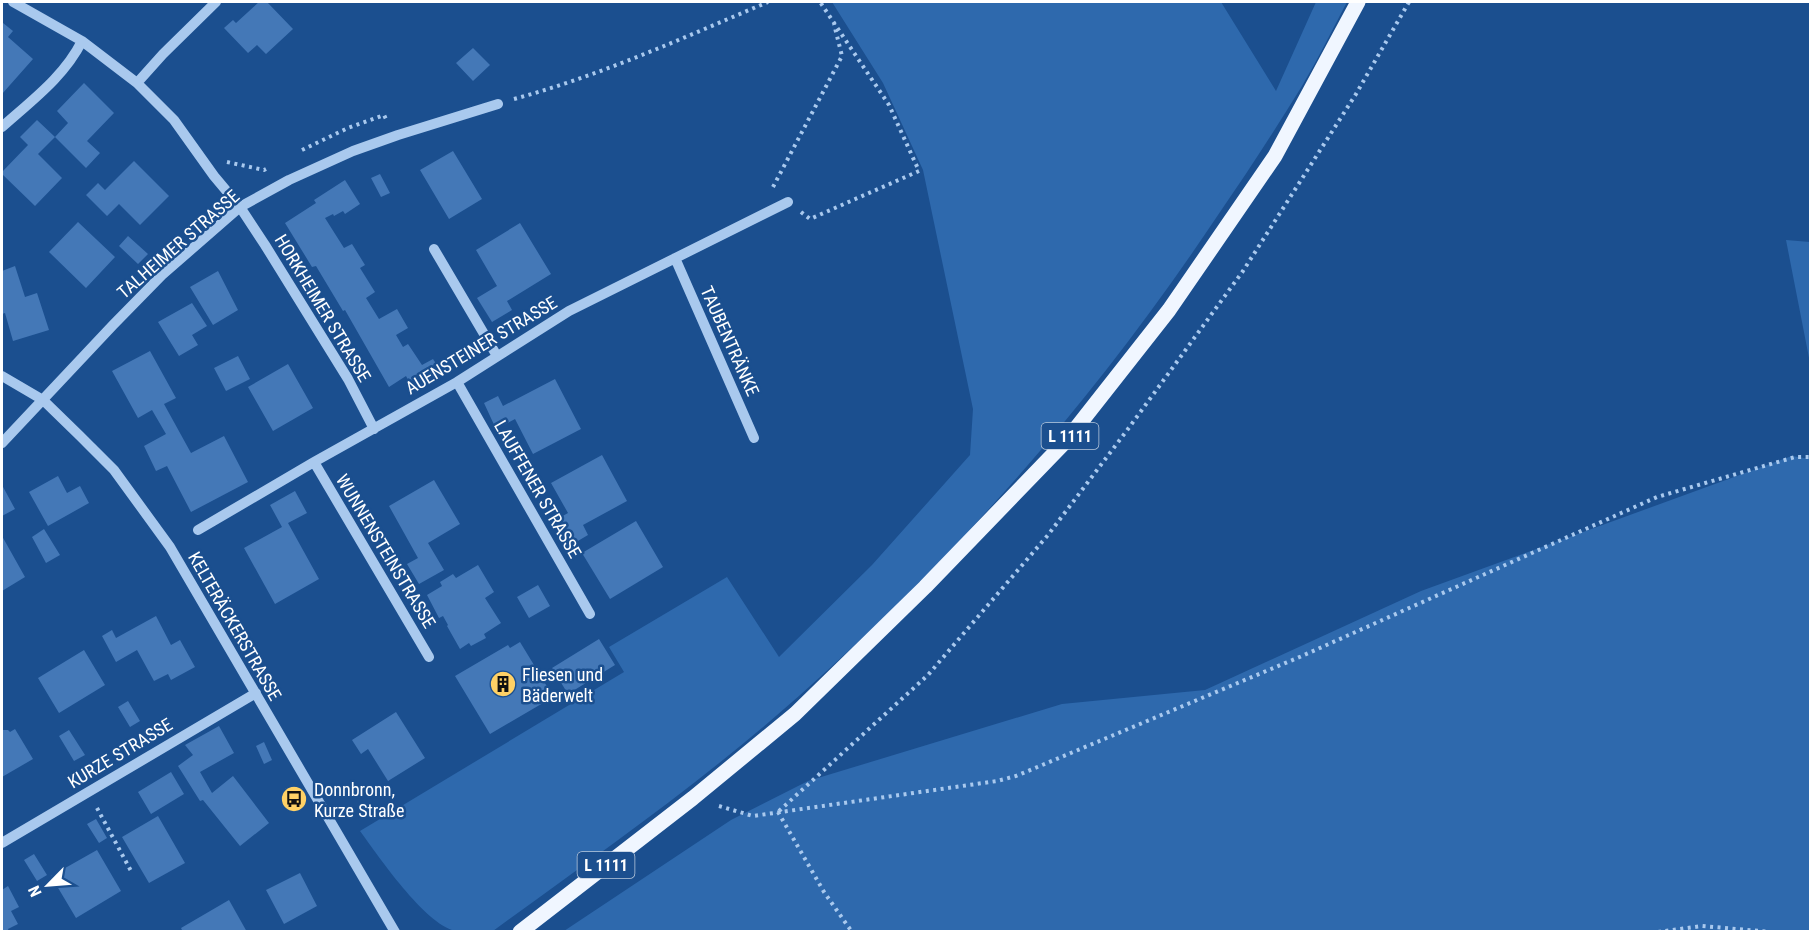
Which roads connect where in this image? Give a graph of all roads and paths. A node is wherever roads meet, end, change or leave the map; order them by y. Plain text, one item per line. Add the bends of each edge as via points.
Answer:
1 (13, 2) edge
2 (216, 2) edge
3 (768, 2) edge
4 (820, 2) edge
5 (1358, 2) edge
6 (1409, 2) edge
7 (833, 21) junction
8 (82, 41) junction
9 (137, 84) junction
10 (498, 104) joint
11 (2, 127) edge
12 (393, 137) junction
13 (300, 152) dead end
14 (271, 167) dead end
15 (210, 171) junction
16 (788, 202) joint
17 (240, 207) junction
18 (756, 218) junction
19 (434, 249) dead end
20 (675, 258) junction
21 (497, 356) junction
22 (2, 376) edge
23 (457, 381) junction
24 (43, 400) junction
25 (374, 429) junction
26 (754, 438) dead end
27 (2, 443) edge
28 (1810, 458) edge
29 (314, 462) junction
30 (198, 530) dead end
31 (590, 614) dead end
32 (429, 657) dead end
33 (256, 693) junction
34 (87, 792) junction
35 (693, 798) junction
36 (778, 812) junction
37 (2, 843) edge
38 (131, 871) dead end
39 (395, 932) edge
40 (520, 932) edge
41 (852, 932) edge
42 (1658, 932) edge
43 (1771, 932) edge

1 - 8 street, HORKHEIMER STRASSE
2 - 9 street
3 - 10 path via 626,62
4 - 7 path
5 - 35 main road, L 1111 via 1275,156 1169,310 1066,441 795,714
6 - 36 path via 1356,94 1243,271 1047,535 928,675
7 - 16 path via 889,105 919,171 810,219
7 - 18 path via 842,56
8 - 9 street, HORKHEIMER STRASSE
8 - 11 street via 60,76
9 - 15 street, HORKHEIMER STRASSE via 174,120
10 - 12 street, TALHEIMER STRASSE
12 - 13 path via 384,115
12 - 17 street, TALHEIMER STRASSE via 315,167
14 - 15 path via 264,170 226,161
15 - 17 street, HORKHEIMER STRASSE
16 - 18 street, AUENSTEINER STRASSE
17 - 24 street, TALHEIMER STRASSE via 162,275
17 - 25 street, HORKHEIMER STRASSE via 318,329
18 - 20 street, AUENSTEINER STRASSE
19 - 21 street
20 - 21 street, AUENSTEINER STRASSE via 568,311
20 - 26 street, TAUBENTRÄNKE
21 - 23 street, AUENSTEINER STRASSE
22 - 24 street, KELTERÄCKERSTRASSE
23 - 25 street, AUENSTEINER STRASSE
23 - 31 street, LAUFFENER STRASSE
24 - 27 street, TALHEIMER STRASSE
24 - 33 street, KELTERÄCKERSTRASSE via 114,470 143,508
25 - 29 street, AUENSTEINER STRASSE
28 - 36 path via 1795,457 1657,497 1302,656 1016,776
29 - 30 street, AUENSTEINER STRASSE
29 - 32 street, WUNNENSTEINSTRASSE
33 - 34 street, KURZE STRASSE
33 - 39 street, KELTERÄCKERSTRASSE
34 - 37 street, KURZE STRASSE
34 - 38 path
35 - 36 path via 753,816
35 - 40 main road, L 1111
36 - 41 path
42 - 43 path via 1702,926

